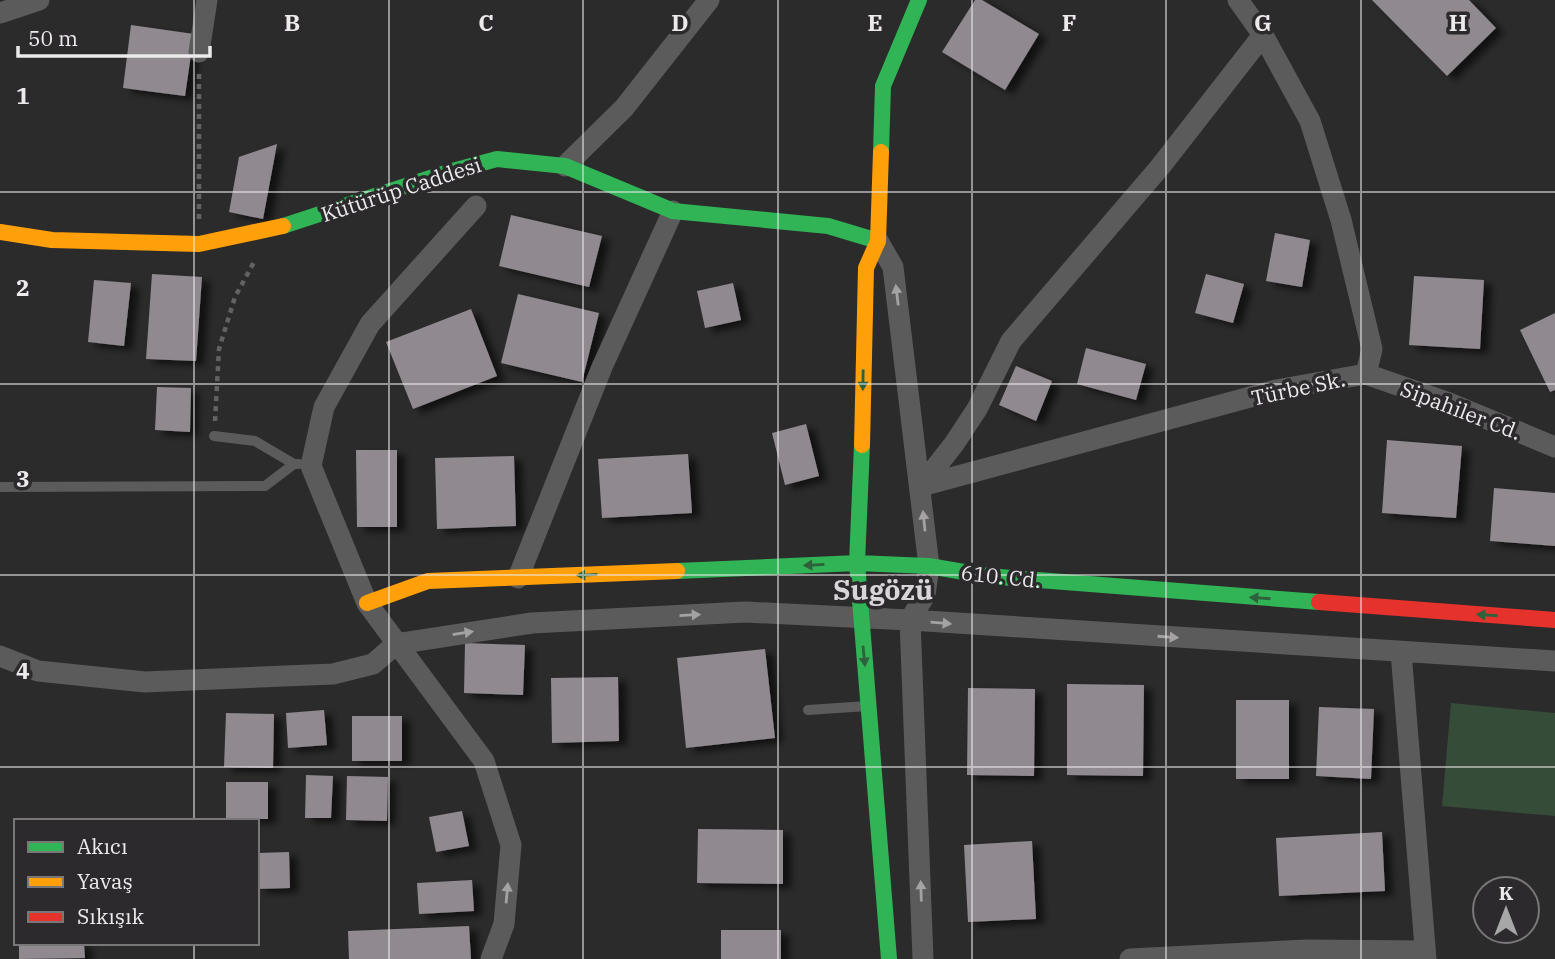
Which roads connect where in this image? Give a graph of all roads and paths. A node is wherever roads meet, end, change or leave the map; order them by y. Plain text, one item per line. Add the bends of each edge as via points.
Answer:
1 (39, 0) edge
2 (207, 0) edge
3 (709, 0) edge
4 (919, 0) edge
5 (1238, 0) edge
6 (0, 13) edge
7 (1263, 35) junction
8 (199, 52) joint
9 (565, 166) junction
10 (476, 206) dead end
11 (673, 211) junction
12 (0, 232) edge
13 (878, 241) junction
14 (199, 244) junction
15 (235, 297) dead end
16 (1366, 374) junction
17 (214, 436) joint
18 (1555, 447) edge
19 (302, 465) junction
20 (921, 486) junction
21 (0, 487) edge
22 (857, 563) junction
23 (929, 566) junction
24 (518, 578) junction
25 (367, 603) junction
26 (860, 619) junction
27 (910, 620) junction
28 (1555, 620) edge
29 (396, 644) junction
30 (1401, 652) junction
31 (0, 656) edge
32 (1555, 661) edge
33 (38, 671) junction
34 (0, 675) edge
35 (870, 706) junction
36 (808, 710) dead end
37 (1425, 955) edge
38 (491, 959) edge
39 (889, 959) edge
40 (923, 959) edge
41 (1130, 959) edge

1 - 6 street
2 - 8 street
3 - 9 street via 624,108
4 - 13 street via 883,86
5 - 7 street, Türbe Sk.
7 - 16 street, Türbe Sk. via 1310,121 1341,220 1372,349
7 - 20 street via 1160,167 1011,341 976,409
8 - 14 path
9 - 11 street, Kütürüp Caddesi
9 - 14 street, Kütürüp Caddesi via 497,159 271,230
10 - 19 street, Kütürüp Caddesi via 370,324 324,407
11 - 13 street, Kütürüp Caddesi via 828,226
11 - 24 street via 602,367
12 - 14 street, Kütürüp Caddesi via 52,240
20 -> 13 street via 893,267
13 -> 22 street via 866,268
15 - 17 path via 219,349
16 - 18 street, Sipahiler Cd.
16 - 20 street, Türbe Sk. via 1276,390
17 - 19 lane via 255,441
19 - 21 lane via 265,486
19 - 25 street
23 -> 20 street
22 - 23 street, 610. Cd.
22 -> 24 street, 610. Cd.
22 - 26 street
23 - 27 street via 925,595
28 -> 23 street, 610. Cd. via 987,576
24 - 25 street, 610. Cd. via 428,582
25 - 29 street
26 - 27 street
29 -> 26 street via 532,623 745,612
26 -> 35 street
27 -> 30 street
40 -> 27 street
29 - 33 street via 373,664 333,674 145,682
38 -> 29 street via 504,924 511,845 484,761
30 - 32 street
30 - 37 street
31 - 33 street
33 - 34 street
35 - 36 lane
35 - 39 street
37 - 41 street via 1307,950

